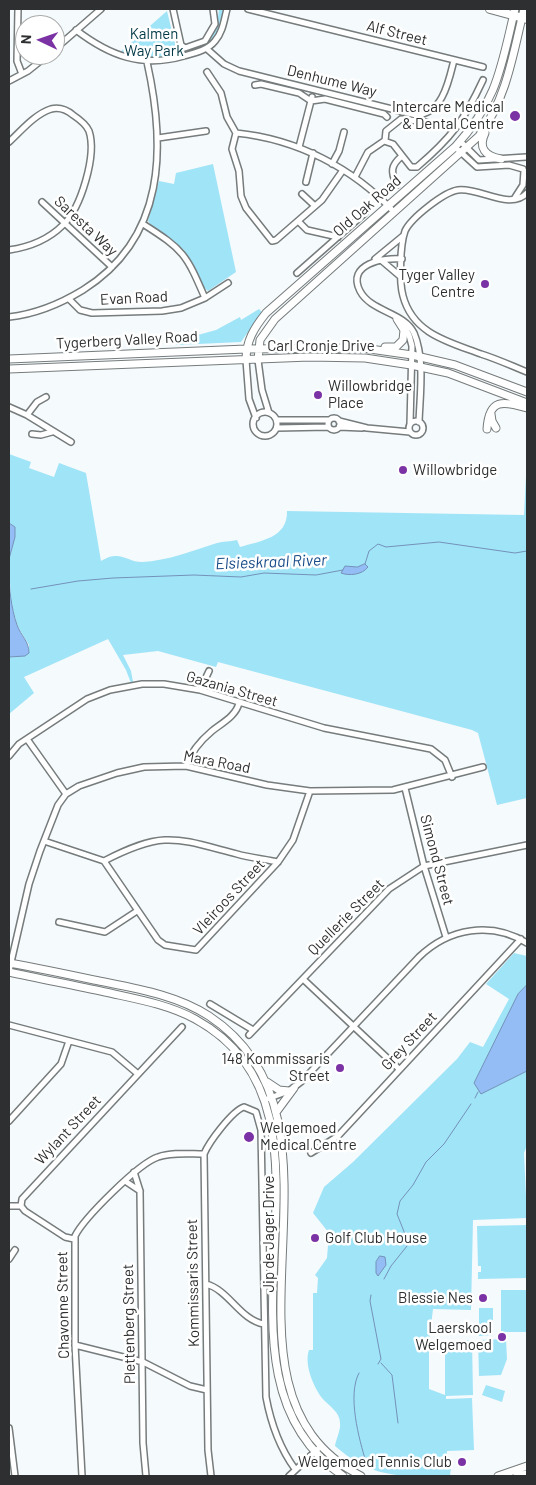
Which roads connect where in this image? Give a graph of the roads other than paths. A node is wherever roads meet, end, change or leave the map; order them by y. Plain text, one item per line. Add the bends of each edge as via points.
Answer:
1 (18, 9) edge
2 (101, 9) edge
3 (173, 9) edge
4 (213, 9) edge
5 (227, 9) edge
6 (248, 9) edge
7 (490, 9) edge
8 (524, 9) edge
9 (514, 12) edge
10 (525, 18) edge
11 (76, 30) junction
12 (65, 39) edge
13 (207, 49) junction
14 (454, 60) junction
15 (147, 62) junction
16 (34, 65) edge
17 (483, 67) dead end
18 (208, 72) dead end
19 (22, 74) junction
20 (484, 80) dead end
21 (9, 81) edge
22 (255, 85) dead end
23 (311, 99) junction
24 (387, 117) dead end
25 (490, 121) junction
26 (426, 122) dead end
27 (206, 131) dead end
28 (236, 132) junction
29 (344, 132) dead end
30 (158, 138) junction
31 (385, 141) junction
32 (9, 142) edge
33 (458, 144) junction
34 (300, 147) junction
35 (464, 151) junction
36 (313, 153) junction
37 (402, 156) junction
38 (527, 157) edge
39 (500, 162) junction
40 (332, 164) junction
41 (343, 170) junction
42 (525, 173) edge
43 (355, 177) junction
44 (306, 182) dead end
45 (397, 185) dead end
46 (527, 193) edge
47 (302, 194) dead end
48 (513, 199) junction
49 (42, 202) dead end
50 (315, 206) junction
51 (387, 206) junction
52 (365, 213) dead end
53 (393, 213) junction
54 (298, 221) junction
55 (65, 223) junction
56 (143, 224) junction
57 (404, 236) junction
58 (338, 237) junction
59 (9, 250) edge
60 (380, 259) junction
61 (402, 259) junction
62 (373, 262) junction
63 (112, 267) junction
64 (297, 273) dead end
65 (323, 274) junction
66 (401, 277) junction
67 (228, 282) dead end
68 (297, 285) junction
69 (205, 298) junction
70 (69, 299) junction
71 (9, 317) edge
72 (397, 318) junction
73 (275, 319) junction
74 (258, 348) junction
75 (271, 348) junction
76 (363, 348) junction
77 (246, 349) junction
78 (415, 355) junction
79 (9, 359) edge
80 (246, 360) junction
81 (258, 360) junction
82 (411, 365) junction
83 (420, 366) junction
84 (9, 369) edge
85 (527, 372) edge
86 (527, 392) edge
87 (46, 397) dead end
88 (527, 403) edge
89 (9, 407) edge
90 (527, 408) edge
91 (490, 412) junction
92 (269, 413) junction
93 (27, 415) junction
94 (256, 418) junction
95 (276, 420) junction
96 (329, 420) junction
97 (339, 421) junction
98 (419, 422) junction
99 (410, 425) junction
100 (328, 427) junction
101 (364, 427) junction
102 (277, 428) junction
103 (339, 428) junction
104 (496, 428) dead end
105 (487, 429) dead end
106 (398, 431) junction
107 (52, 432) junction
108 (410, 432) junction
109 (32, 434) dead end
110 (71, 442) dead end
111 (209, 671) dead end
112 (200, 690) junction
113 (239, 703) junction
114 (27, 739) junction
115 (9, 756) edge
116 (186, 766) junction
117 (483, 767) dead end
118 (452, 777) junction
119 (406, 788) junction
120 (310, 791) junction
121 (66, 794) junction
122 (44, 841) junction
123 (527, 845) edge
124 (104, 861) junction
125 (278, 862) junction
126 (424, 866) junction
127 (137, 912) junction
128 (59, 922) dead end
129 (446, 937) junction
130 (525, 940) edge
131 (9, 967) edge
132 (303, 979) junction
133 (210, 1004) dead end
134 (9, 1025) edge
135 (182, 1027) dead end
136 (354, 1027) junction
137 (69, 1041) junction
138 (399, 1069) junction
139 (138, 1074) junction
140 (266, 1081) junction
141 (292, 1089) junction
142 (272, 1097) junction
143 (264, 1100) junction
144 (277, 1111) junction
145 (9, 1121) edge
146 (311, 1153) dead end
147 (204, 1154) junction
148 (134, 1172) junction
149 (125, 1180) junction
150 (140, 1191) junction
151 (9, 1206) edge
152 (21, 1206) junction
153 (74, 1239) junction
154 (15, 1250) dead end
155 (9, 1259) edge
156 (206, 1284) junction
157 (264, 1324) junction
158 (75, 1345) junction
159 (143, 1362) junction
160 (207, 1390) junction
161 (9, 1428) edge
162 (321, 1446) junction
163 (314, 1452) junction
164 (11, 1462) edge
165 (527, 1466) edge
166 (296, 1469) junction
167 (527, 1474) edge
168 (15, 1476) edge
169 (82, 1476) edge
170 (146, 1476) edge
171 (211, 1476) edge
172 (289, 1476) edge
173 (343, 1476) edge
174 (361, 1476) edge
175 (498, 1476) edge
176 (517, 1476) edge

1 - 19 street via 17,61
2 - 11 street
3 - 4 street via 181,45 186,48 206,40 215,24
5 - 13 street via 220,35
6 - 14 street, Alf Street
7 - 9 main road
8 - 10 main road, Old Oak Road
9 - 10 main road
9 - 33 main road, Old Oak Road via 493,92 477,122
10 - 25 main road, Old Oak Road via 504,92
11 - 12 street
11 - 15 street via 114,54
13 - 14 street, Denhume Way via 232,68 416,115 427,112 439,101 447,88
13 - 15 street via 179,58
14 - 17 street, Alf Street
15 - 30 street
16 - 19 street
18 - 28 street via 221,93 227,117
19 - 21 street
20 - 37 street via 468,112 445,144 416,168 410,167
22 - 23 street via 297,92
23 - 24 street via 325,99
23 - 34 street
25 - 35 main road, Old Oak Road
25 - 39 main road via 482,138 482,147 487,155
26 - 31 street via 401,119 386,131
27 - 30 street
28 - 34 street
28 - 54 street via 232,151 246,208 272,241
29 - 40 street
30 - 56 street via 156,184
31 - 37 street via 393,144
31 - 43 street via 368,152
32 - 55 street via 40,115 52,109 68,111 86,126 90,137 88,169 79,198
33 - 35 street
33 - 51 main road, Old Oak Road
34 - 36 street
35 - 39 street via 480,160
35 - 53 main road, Old Oak Road
36 - 40 street
36 - 44 street
37 - 45 street via 393,164 391,175
38 - 39 street
38 - 42 street
39 - 42 street
39 - 42 street
40 - 41 street
41 - 43 street
41 - 50 street
42 - 48 street via 522,188
43 - 51 street
46 - 48 street
47 - 50 street
48 - 57 street via 467,190 451,192 408,226
49 - 55 street, Saresta Way
50 - 54 street
51 - 53 street
51 - 68 main road, Old Oak Road
52 - 58 street
53 - 65 main road, Old Oak Road
54 - 58 street via 307,230
55 - 59 street via 40,242
55 - 63 street, Saresta Way
56 - 63 street
56 - 69 street via 182,251
57 - 61 street
57 - 62 street
58 - 64 street
60 - 61 street
60 - 62 street
60 - 66 street
61 - 66 street
62 - 72 street via 360,272 359,289 366,298
63 - 70 street
65 - 68 main road via 303,286
65 - 73 main road, Old Oak Road
66 - 85 street via 406,306 430,333
67 - 69 street, Evan Road
68 - 77 main road, Old Oak Road via 258,323
69 - 70 street, Evan Road via 169,310 105,313 80,310
70 - 71 street via 44,310
72 - 76 main road via 404,333 401,344
72 - 78 street via 410,327 416,338
73 - 74 main road, Old Oak Road
73 - 75 main road via 266,336 266,343
74 - 75 main road, Carl Cronje Drive
74 - 77 main road, Carl Cronje Drive
74 - 81 main road, Old Oak Road
75 - 76 main road, Carl Cronje Drive
76 - 78 main road, Carl Cronje Drive
77 - 79 main road, Tygerberg Valley Road
77 - 80 main road, Old Oak Road
78 - 82 street
78 - 83 street
78 - 86 main road, Carl Cronje Drive via 455,365
80 - 81 main road, Carl Cronje Drive
80 - 84 main road, Tygerberg Valley Road
80 - 94 street, Old Oak Road via 250,399
81 - 82 main road, Carl Cronje Drive via 344,357
81 - 92 street, Old Oak Road
82 - 83 main road, Carl Cronje Drive
82 - 99 street
83 - 88 main road, Carl Cronje Drive
83 - 98 street
87 - 93 street
89 - 93 street
90 - 91 main road via 505,402
91 - 104 main road
91 - 105 main road
92 - 94 street via 262,413
92 - 95 street
93 - 107 street
94 - 102 street via 255,429 260,435 271,435
95 - 96 street
95 - 102 street
96 - 97 street
96 - 100 street
97 - 101 street
97 - 103 street
98 - 99 street
98 - 108 street via 423,426 421,432 416,435
99 - 106 street
99 - 108 street
100 - 102 street
100 - 103 street
101 - 103 street
101 - 106 street
106 - 108 street
107 - 109 street
107 - 110 street
111 - 112 street
112 - 113 street, Gazania Street
112 - 114 street, Gazania Street via 133,684 110,690 87,699
113 - 116 street via 236,712 190,755
113 - 118 street, Gazania Street via 324,728 431,748 445,760
114 - 115 street, Gazania Street
114 - 121 street
116 - 120 street, Mara Road
116 - 121 street, Mara Road via 144,767 117,773
117 - 118 street, Mara Road
118 - 119 street, Mara Road
119 - 120 street, Mara Road
119 - 126 street, Simond Street
120 - 125 street, Vleiroos Street via 293,840
121 - 122 street via 55,811
122 - 124 street
122 - 131 street via 29,884
123 - 126 street, Quellerie Street
124 - 125 street via 140,844 172,839
124 - 127 street, Vleiroos Street
125 - 127 street, Vleiroos Street via 196,950 161,943
126 - 129 street, Simond Street
126 - 132 street, Quellerie Street via 383,894
127 - 128 street via 105,932
129 - 130 street via 483,929
129 - 136 street via 419,957
130 - 138 street, Grey Street
131 - 140 main road, Jip de Jager Drive via 143,990 200,1011 244,1046
131 - 143 main road, Jip de Jager Drive via 156,1003 194,1018 234,1050 250,1070
132 - 133 street, Quellerie Street via 251,1033
132 - 136 street
134 - 137 street
135 - 139 street, Wylant Street
136 - 138 street
136 - 141 street
137 - 139 street via 112,1052
137 - 145 street via 61,1064
138 - 146 street, Grey Street via 338,1136
139 - 152 street, Wylant Street via 23,1197
140 - 141 main road via 279,1090
140 - 142 main road, Jip de Jager Drive
141 - 142 street
141 - 144 main road
142 - 143 street
142 - 144 main road, Jip de Jager Drive
143 - 163 main road, Jip de Jager Drive via 274,1148 276,1372 290,1416
144 - 162 main road, Jip de Jager Drive via 283,1158 284,1361 296,1407
147 - 148 street, Chavonne Street via 166,1154
147 - 156 street, Kommissaris Street
147 - 157 street via 210,1142 237,1111 246,1107 257,1114 261,1130
148 - 149 street, Chavonne Street
148 - 150 street, Plettenberg Street
149 - 150 street
149 - 153 street, Chavonne Street
150 - 159 street, Plettenberg Street
151 - 152 street
152 - 153 street via 60,1234
153 - 158 street, Chavonne Street
154 - 155 street
156 - 157 street via 221,1291 254,1321
156 - 160 street, Kommissaris Street
157 - 166 street via 269,1414 284,1454
158 - 159 street
158 - 169 street, Chavonne Street
159 - 160 street via 190,1386
159 - 170 street, Plettenberg Street
160 - 171 street, Kommissaris Street
161 - 164 street
162 - 163 street
162 - 174 main road, Jip de Jager Drive via 342,1465
163 - 166 street
163 - 173 main road, Jip de Jager Drive
164 - 168 street
165 - 175 main road
166 - 172 street
167 - 176 main road

